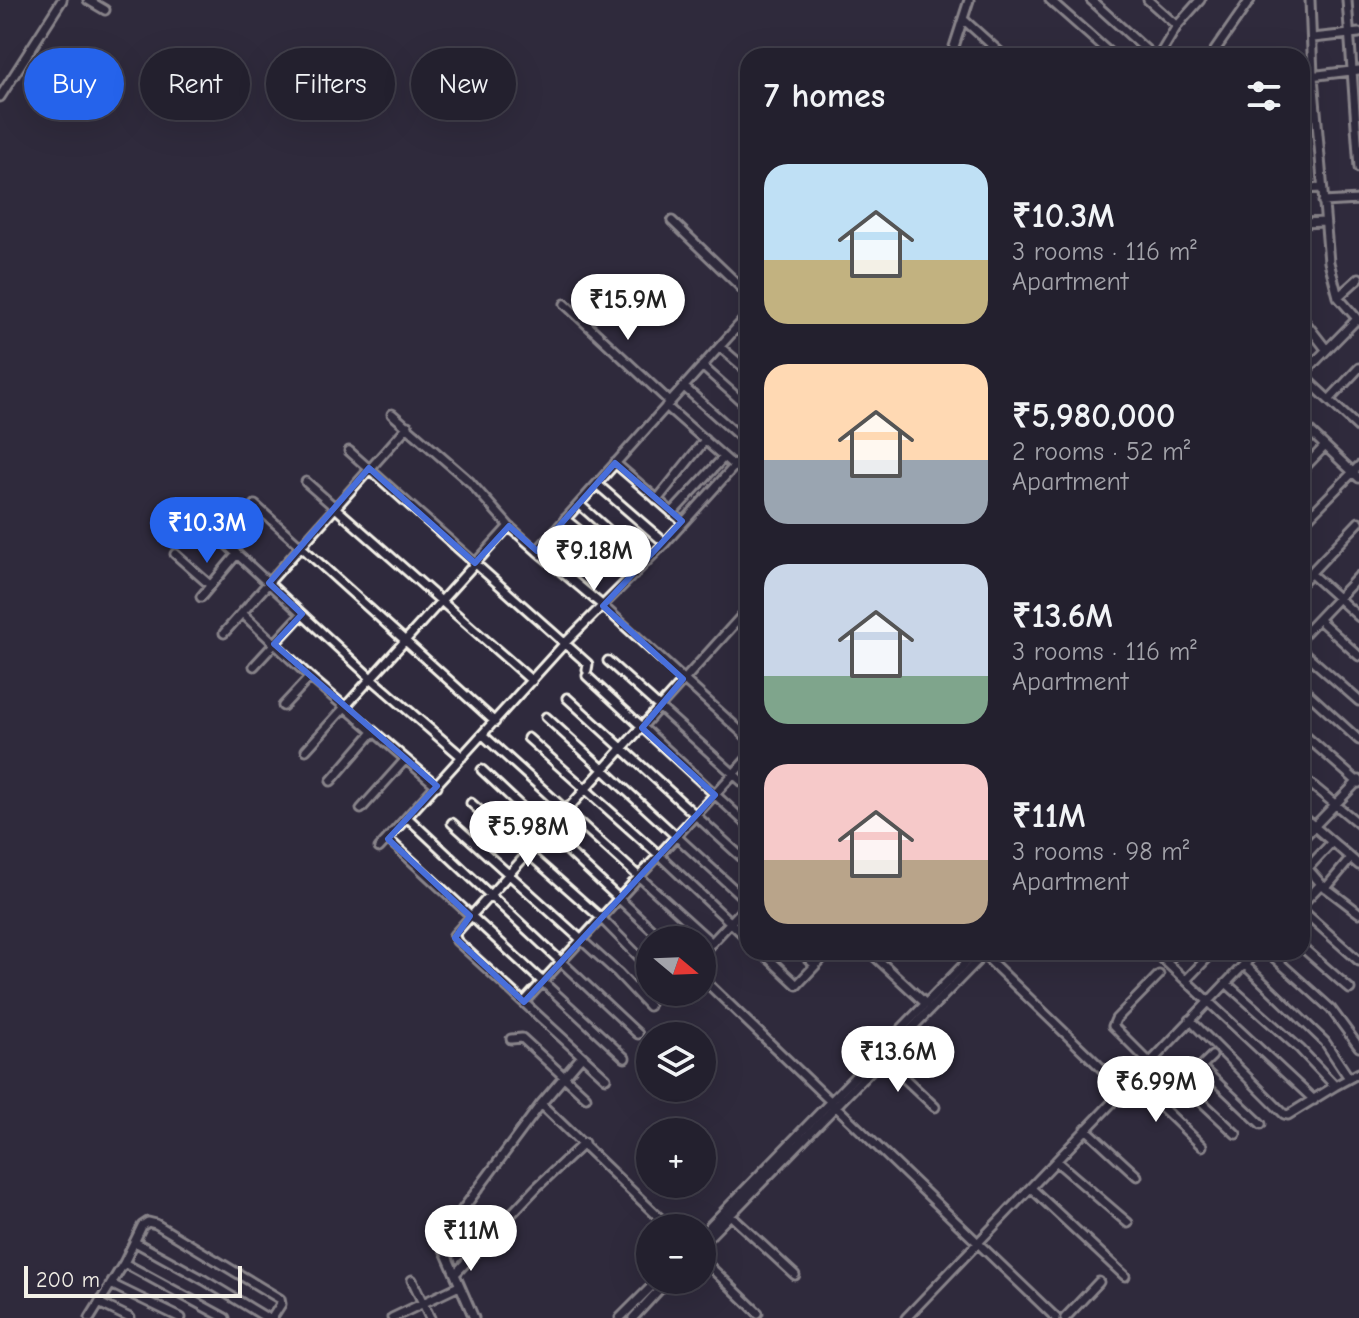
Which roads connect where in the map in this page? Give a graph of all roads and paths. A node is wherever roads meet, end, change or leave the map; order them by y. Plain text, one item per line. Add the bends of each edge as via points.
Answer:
1 (62, 0) edge
2 (88, 0) edge
3 (969, 0) edge
4 (1050, 0) edge
5 (1091, 0) edge
6 (1148, 0) edge
7 (1200, 0) edge
8 (1250, 0) edge
9 (1310, 0) edge
10 (1347, 0) edge
11 (105, 10) dead end
12 (963, 19) junction
13 (1177, 26) junction
14 (1355, 33) edge
15 (1313, 38) junction
16 (954, 48) edge
17 (995, 48) edge
18 (1104, 48) edge
19 (1147, 48) edge
20 (1162, 48) edge
21 (1217, 48) edge
22 (1356, 71) edge
23 (1310, 76) edge
24 (1313, 76) junction
25 (0, 97) edge
26 (1357, 108) edge
27 (1359, 168) edge
28 (1322, 188) junction
29 (1310, 189) edge
30 (1359, 200) edge
31 (1323, 202) junction
32 (672, 221) dead end
33 (1325, 222) junction
34 (1310, 223) edge
35 (1359, 278) edge
36 (740, 286) edge
37 (1338, 297) junction
38 (565, 304) dead end
39 (1358, 320) edge
40 (740, 324) edge
41 (737, 327) junction
42 (740, 330) edge
43 (1310, 330) edge
44 (720, 347) junction
45 (1326, 349) junction
46 (740, 364) edge
47 (702, 366) junction
48 (1310, 366) edge
49 (1358, 372) edge
50 (1310, 382) edge
51 (684, 387) junction
52 (740, 400) edge
53 (1329, 400) junction
54 (668, 404) junction
55 (392, 414) dead end
56 (408, 426) junction
57 (1359, 428) edge
58 (1310, 432) edge
59 (740, 437) edge
60 (705, 440) junction
61 (1325, 446) junction
62 (349, 451) dead end
63 (723, 458) junction
64 (740, 460) edge
65 (1310, 462) edge
66 (615, 463) junction
67 (734, 466) junction
68 (1359, 466) edge
69 (369, 468) junction
70 (1356, 476) edge
71 (306, 482) dead end
72 (597, 484) junction
73 (657, 500) junction
74 (579, 504) junction
75 (255, 505) dead end
76 (336, 507) junction
77 (672, 513) junction
78 (1310, 517) edge
79 (565, 519) junction
80 (682, 521) junction
81 (1359, 522) edge
82 (509, 526) junction
83 (210, 529) dead end
84 (665, 543) junction
85 (302, 547) junction
86 (537, 551) junction
87 (175, 554) dead end
88 (237, 554) junction
89 (644, 562) junction
90 (475, 563) junction
91 (1310, 573) joint
92 (634, 575) junction
93 (1359, 576) edge
94 (269, 583) junction
95 (210, 585) junction
96 (201, 597) dead end
97 (1338, 598) junction
98 (441, 601) junction
99 (603, 606) junction
100 (242, 613) junction
101 (302, 614) junction
102 (1359, 617) edge
103 (740, 618) edge
104 (1318, 619) junction
105 (1310, 628) edge
106 (224, 633) dead end
107 (405, 641) junction
108 (565, 643) junction
109 (274, 644) junction
110 (1359, 656) edge
111 (1310, 658) edge
112 (608, 661) dead end
113 (254, 666) dead end
114 (310, 677) junction
115 (371, 678) junction
116 (683, 679) junction
117 (532, 681) junction
118 (1310, 695) edge
119 (567, 698) dead end
120 (1359, 701) edge
121 (659, 705) junction
122 (283, 706) dead end
123 (345, 706) junction
124 (546, 717) dead end
125 (495, 722) junction
126 (642, 728) junction
127 (740, 731) edge
128 (373, 732) junction
129 (484, 736) junction
130 (528, 738) dead end
131 (1310, 740) edge
132 (1359, 740) edge
133 (624, 748) junction
134 (306, 750) dead end
135 (462, 757) junction
136 (405, 760) junction
137 (740, 767) edge
138 (605, 769) junction
139 (482, 770) dead end
140 (733, 774) junction
141 (740, 780) edge
142 (331, 781) dead end
143 (1358, 782) edge
144 (1310, 784) edge
145 (437, 786) junction
146 (585, 789) junction
147 (715, 795) junction
148 (471, 803) dead end
149 (1335, 805) junction
150 (361, 809) dead end
151 (568, 810) junction
152 (696, 815) junction
153 (408, 818) junction
154 (740, 818) edge
155 (452, 823) dead end
156 (1310, 823) edge
157 (1359, 824) edge
158 (1314, 827) junction
159 (1310, 831) edge
160 (547, 832) junction
161 (677, 836) junction
162 (388, 839) junction
163 (1332, 842) junction
164 (379, 848) dead end
165 (527, 853) junction
166 (659, 855) junction
167 (740, 856) edge
168 (1351, 858) junction
169 (1310, 862) edge
170 (1359, 865) edge
171 (1310, 871) edge
172 (509, 873) junction
173 (640, 876) junction
174 (1324, 886) junction
175 (490, 894) junction
176 (740, 895) edge
177 (620, 898) junction
178 (1310, 899) edge
179 (740, 912) edge
180 (1359, 913) edge
181 (1310, 915) edge
182 (470, 916) junction
183 (601, 918) junction
184 (731, 922) junction
185 (649, 926) edge
186 (694, 926) edge
187 (740, 931) edge
188 (716, 939) edge
189 (581, 940) junction
190 (636, 954) edge
191 (1310, 954) edge
192 (770, 960) edge
193 (810, 960) edge
194 (820, 960) edge
195 (879, 960) edge
196 (973, 960) edge
197 (974, 960) edge
198 (988, 960) edge
199 (1205, 960) edge
200 (1248, 960) edge
201 (1277, 960) edge
202 (562, 961) junction
203 (1359, 961) edge
204 (1166, 962) edge
205 (1244, 964) junction
206 (815, 965) junction
207 (1159, 975) dead end
208 (1186, 980) junction
209 (542, 982) junction
210 (1226, 983) junction
211 (1350, 989) dead end
212 (716, 991) edge
213 (636, 992) edge
214 (1208, 1001) junction
215 (524, 1002) junction
216 (926, 1004) junction
217 (1190, 1020) junction
218 (636, 1032) edge
219 (511, 1039) dead end
220 (1359, 1047) edge
221 (582, 1056) junction
222 (1212, 1056) dead end
223 (625, 1058) dead end
224 (883, 1058) junction
225 (1149, 1062) junction
226 (1201, 1067) junction
227 (1359, 1073) edge
228 (564, 1077) junction
229 (606, 1078) dead end
230 (1349, 1078) junction
231 (1133, 1079) junction
232 (1184, 1085) junction
233 (1335, 1086) junction
234 (1123, 1089) junction
235 (586, 1097) dead end
236 (1314, 1100) junction
237 (541, 1104) junction
238 (835, 1104) junction
239 (935, 1107) dead end
240 (1261, 1124) dead end
241 (1086, 1129) junction
242 (1236, 1134) dead end
243 (584, 1143) junction
244 (1202, 1146) dead end
245 (1056, 1161) junction
246 (1137, 1176) dead end
247 (1032, 1189) junction
248 (656, 1214) edge
249 (730, 1215) junction
250 (716, 1220) edge
251 (1128, 1223) dead end
252 (716, 1230) edge
253 (135, 1242) junction
254 (978, 1243) junction
255 (124, 1263) junction
256 (716, 1272) edge
257 (455, 1274) junction
258 (795, 1275) dead end
259 (1125, 1276) dead end
260 (412, 1280) dead end
261 (1099, 1282) dead end
262 (111, 1284) junction
263 (459, 1286) junction
264 (646, 1294) edge
265 (650, 1294) edge
266 (99, 1303) junction
267 (422, 1303) junction
268 (758, 1313) dead end
269 (396, 1317) edge
270 (90, 1318) edge
271 (130, 1318) edge
272 (181, 1318) edge
273 (225, 1318) edge
274 (269, 1318) edge
275 (430, 1318) edge
276 (474, 1318) edge
277 (620, 1318) edge
278 (633, 1318) edge
279 (906, 1318) edge
280 (1056, 1318) edge
281 (1065, 1318) edge

1 - 25 street
2 - 11 street
3 - 12 street
4 - 18 street
5 - 19 street
6 - 13 street
7 - 13 street
8 - 21 street
9 - 15 street
10 - 14 street
12 - 16 street
12 - 17 street
13 - 20 street
14 - 15 street
14 - 22 street
15 - 24 street
22 - 24 street
22 - 26 street
23 - 24 street
24 - 28 street
26 - 27 street
28 - 29 street
28 - 31 street
30 - 31 street
31 - 33 street
32 - 36 street
33 - 34 street
33 - 37 street
35 - 37 street
37 - 39 street
38 - 54 street
39 - 45 street
40 - 41 street
41 - 42 street
41 - 44 street
43 - 45 street
44 - 46 street
44 - 47 street
45 - 48 street
47 - 51 street
47 - 52 street
49 - 53 street
50 - 53 street
51 - 54 street
51 - 59 street
53 - 57 street
54 - 60 street
54 - 66 street
55 - 56 street
56 - 69 street
56 - 82 street
58 - 61 street
60 - 63 street
60 - 73 street
61 - 65 street
61 - 70 street
62 - 69 street
63 - 67 street
63 - 77 street
64 - 67 street
66 - 72 street
66 - 73 street
67 - 80 street
68 - 70 street
69 - 76 street
69 - 90 street
70 - 78 street
71 - 76 street
72 - 74 street
72 - 84 street
73 - 77 street
74 - 79 street
74 - 89 street
75 - 85 street
76 - 85 street
76 - 98 street
77 - 80 street
79 - 86 street
79 - 92 street
80 - 84 street
81 - 91 street
82 - 86 street
82 - 90 street
83 - 88 street
84 - 89 street
85 - 94 street
85 - 107 street
86 - 99 street
87 - 95 street
88 - 94 street
88 - 95 street
89 - 92 street
90 - 98 street
90 - 108 street
91 - 97 street
92 - 99 street
93 - 97 street
94 - 100 street
94 - 101 street
95 - 96 street
97 - 102 street
97 - 104 street
98 - 107 street
98 - 117 street
99 - 108 street
99 - 116 street
100 - 106 street
100 - 109 street
101 - 109 street
101 - 115 street
103 - 116 street
104 - 105 street
104 - 110 street
107 - 115 street
107 - 125 street
108 - 117 street
108 - 126 street
109 - 113 street
109 - 114 street
111 - 120 street
112 - 121 street
114 - 122 street
114 - 123 street
115 - 123 street
115 - 135 street
116 - 121 street
116 - 127 street
117 - 125 street
118 - 132 street
119 - 133 street
121 - 126 street
121 - 140 street
123 - 128 street
123 - 134 street
124 - 138 street
125 - 129 street
126 - 133 street
126 - 147 street
128 - 136 street
128 - 142 street
129 - 135 street
129 - 151 street
130 - 146 street
131 - 143 street
133 - 138 street
133 - 152 street
135 - 145 street
136 - 145 street
136 - 150 street
137 - 140 street
138 - 146 street
138 - 161 street
139 - 160 street
140 - 141 street
140 - 147 street
143 - 149 street
144 - 149 street
145 - 153 street
146 - 151 street
146 - 166 street
147 - 152 street
147 - 154 street
148 - 165 street
149 - 157 street
149 - 158 street
151 - 160 street
151 - 173 street
152 - 161 street
152 - 167 street
153 - 162 street
153 - 175 street
155 - 172 street
156 - 158 street
158 - 159 street
158 - 163 street
160 - 165 street
160 - 177 street
161 - 166 street
161 - 176 street
162 - 164 street
162 - 182 street
163 - 168 street
163 - 169 street
165 - 172 street
165 - 183 street
166 - 173 street
166 - 184 street
168 - 170 street
168 - 174 street
171 - 174 street
172 - 175 street
172 - 189 street
173 - 177 street
173 - 186 street
174 - 178 street
174 - 180 street
175 - 182 street
175 - 202 street
177 - 183 street
177 - 185 street
179 - 184 street
181 - 203 street
182 - 209 street
182 - 215 street via 455,938
183 - 189 street
183 - 190 street
184 - 187 street
184 - 188 street
189 - 202 street
189 - 213 street
191 - 211 street
192 - 206 street via 797,985
193 - 206 street
194 - 206 street
195 - 216 street
196 - 216 street
197 - 224 street
198 - 234 street
199 - 208 street
200 - 205 street
201 - 220 street via 1331,1009
202 - 209 street
202 - 218 street
204 - 208 street
205 - 210 street
205 - 230 street via 1325,1042
207 - 225 street via 1113,1026
208 - 214 street
209 - 215 street
209 - 223 street
210 - 214 street
210 - 233 street
212 - 238 street
214 - 217 street
214 - 236 street
215 - 221 street
216 - 238 street
217 - 225 street
217 - 236 street via 1284,1114
219 - 228 street via 522,1038
221 - 228 street
221 - 229 street
222 - 226 street
224 - 238 street
224 - 239 street
225 - 231 street
225 - 232 street via 1177,1090
226 - 232 street
226 - 240 street
227 - 230 street
228 - 235 street
228 - 237 street
230 - 233 street
231 - 234 street
231 - 244 street
232 - 242 street
233 - 236 street
234 - 241 street
237 - 243 street
237 - 257 street via 440,1240
238 - 249 street
238 - 250 street
238 - 254 street
241 - 245 street
241 - 246 street
243 - 248 street
243 - 257 street
245 - 247 street
245 - 251 street
247 - 254 street
247 - 259 street
249 - 252 street
249 - 258 street
253 - 255 street
253 - 274 street
253 - 274 street via 142,1226 156,1224 280,1299
254 - 279 street
254 - 280 street
255 - 262 street
255 - 273 street
256 - 268 street
257 - 263 street
260 - 267 street
261 - 281 street
262 - 266 street
262 - 272 street
263 - 267 street
263 - 276 street
264 - 277 street
265 - 278 street
266 - 270 street
266 - 271 street
267 - 269 street
267 - 275 street

